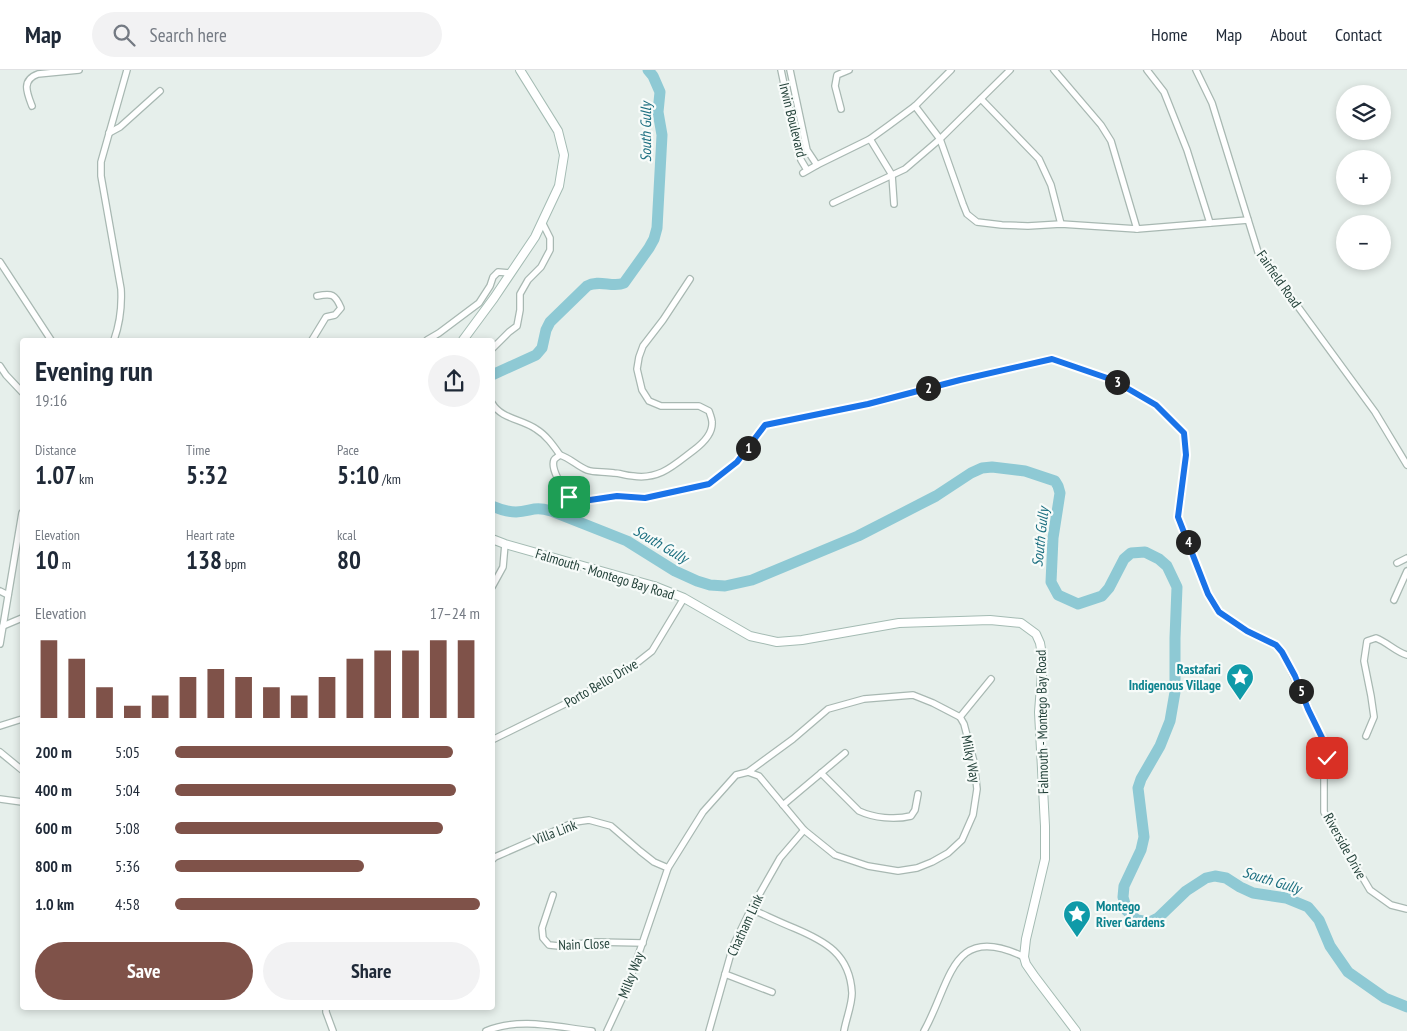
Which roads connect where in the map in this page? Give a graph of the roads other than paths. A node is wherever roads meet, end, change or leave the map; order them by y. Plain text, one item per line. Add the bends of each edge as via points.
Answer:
1 (80, 70) edge
2 (127, 70) edge
3 (520, 70) edge
4 (781, 70) edge
5 (790, 70) edge
6 (849, 70) edge
7 (951, 70) edge
8 (1010, 70) edge
9 (1054, 70) edge
10 (1147, 70) edge
11 (1196, 70) edge
12 (794, 88) junction
13 (160, 91) dead end
14 (786, 91) junction
15 (981, 99) junction
16 (32, 106) dead end
17 (915, 106) junction
18 (841, 109) dead end
19 (108, 133) junction
20 (870, 139) junction
21 (940, 139) junction
22 (816, 165) junction
23 (892, 175) junction
24 (833, 204) dead end
25 (894, 204) dead end
26 (1248, 220) junction
27 (542, 222) junction
28 (1061, 224) junction
29 (1210, 224) junction
30 (1138, 230) junction
31 (0, 262) edge
32 (511, 273) junction
33 (690, 279) dead end
34 (317, 296) dead end
35 (50, 338) edge
36 (115, 338) edge
37 (313, 338) edge
38 (430, 338) edge
39 (464, 338) edge
40 (495, 346) edge
41 (0, 366) edge
42 (20, 390) edge
43 (495, 407) edge
44 (560, 455) junction
45 (1407, 465) edge
46 (20, 525) edge
47 (495, 540) edge
48 (504, 544) junction
49 (1407, 558) edge
50 (1397, 563) dead end
51 (1407, 571) edge
52 (495, 582) edge
53 (0, 591) edge
54 (8, 595) junction
55 (684, 598) junction
56 (1394, 600) dead end
57 (20, 619) edge
58 (3, 626) junction
59 (0, 644) edge
60 (1407, 655) edge
61 (991, 679) dead end
62 (960, 717) junction
63 (20, 720) edge
64 (0, 726) edge
65 (1366, 736) dead end
66 (495, 739) edge
67 (0, 752) edge
68 (845, 753) dead end
69 (20, 768) edge
70 (748, 772) junction
71 (821, 773) junction
72 (918, 794) dead end
73 (0, 799) edge
74 (20, 802) edge
75 (783, 805) junction
76 (804, 830) junction
77 (495, 858) edge
78 (668, 868) junction
79 (553, 895) dead end
80 (751, 909) junction
81 (1407, 909) edge
82 (643, 943) junction
83 (1024, 957) junction
84 (725, 974) junction
85 (772, 992) dead end
86 (326, 1010) edge
87 (333, 1031) edge
88 (486, 1031) edge
89 (592, 1031) edge
90 (607, 1031) edge
91 (709, 1031) edge
92 (844, 1031) edge
93 (924, 1031) edge
94 (1076, 1031) edge

1 - 16 street via 33,76 26,84
2 - 19 street
3 - 27 main road via 558,131 564,155 558,186
4 - 14 street, Irwin Boulevard
5 - 12 street, Irwin Boulevard
6 - 18 street via 837,76 835,86
7 - 17 street
8 - 15 street
9 - 30 street via 1111,141
10 - 29 street via 1164,92 1187,150
11 - 26 street, Fairfield Road via 1212,103
12 - 14 street
12 - 22 street, Irwin Boulevard via 807,150
13 - 19 street via 120,127
14 - 22 street, Irwin Boulevard via 805,172
15 - 21 street
15 - 28 street via 1039,159 1051,185
17 - 20 street
17 - 21 street
19 - 36 street via 101,176 121,289 122,308
20 - 22 street
20 - 23 street
21 - 23 street via 906,169
21 - 28 street via 967,214 977,222 1028,226
23 - 24 street
23 - 25 street
26 - 29 street
26 - 45 street, Fairfield Road via 1258,252 1375,412
27 - 32 main road
27 - 40 street via 550,238 550,250 520,294 517,326
28 - 30 street
29 - 30 street
31 - 35 street
32 - 38 street via 498,272 479,303
32 - 39 main road
33 - 44 street via 643,346 637,369 642,390 649,401 661,406 699,406 709,411 712,422 704,443 671,468 647,477 589,471
34 - 37 street via 329,294 336,297 341,308 335,315 326,317
41 - 42 street
43 - 44 street via 504,415 537,429
44 - 81 street, Riverside Drive via 554,462 555,474 569,497 590,500 617,496 645,498 709,484 737,462 765,425 868,404 1052,359 1113,380 1156,405 1184,433 1186,455 1178,517 1208,594 1219,612 1276,645 1282,652 1328,750 1324,812 1370,890 1391,905
46 - 54 street
47 - 48 main road, Falmouth - Montego Bay Road
48 - 52 street via 503,567
48 - 55 main road, Falmouth - Montego Bay Road via 654,586
49 - 50 street
51 - 56 street
53 - 54 street
54 - 58 street
55 - 66 street, Porto Bello Drive via 652,651 638,662 579,697
55 - 83 main road, Falmouth - Montego Bay Road via 750,636 778,642 898,623 990,620 1021,623 1036,634 1043,661 1039,712 1045,860
57 - 58 street
58 - 59 street
60 - 65 street via 1376,638 1367,641 1364,661 1374,717
61 - 62 street
62 - 70 street, Milky Way via 913,695 864,699 828,709
62 - 76 street, Milky Way via 974,762 977,789 973,815 962,840 948,853 917,868 898,871 868,866 835,855
63 - 64 street
67 - 69 street
68 - 71 street
70 - 75 street, Milky Way via 759,776
70 - 78 street, Milky Way via 736,775 702,812
71 - 72 street via 866,814 911,816
71 - 75 street
73 - 74 street
75 - 76 street, Milky Way
76 - 80 street, Chatham Link via 780,858
77 - 78 street, Villa Link via 551,831 590,820 611,826 640,852
78 - 82 street, Milky Way
79 - 82 street, Nain Close via 542,928 543,938 549,945
80 - 84 street, Chatham Link via 733,946
80 - 92 street via 818,938 843,961 852,995
82 - 90 street, Milky Way
83 - 93 street via 992,946 967,952 952,969
83 - 94 main road
84 - 85 street
84 - 91 street, Chatham Link
86 - 87 street
88 - 89 street via 528,1023

